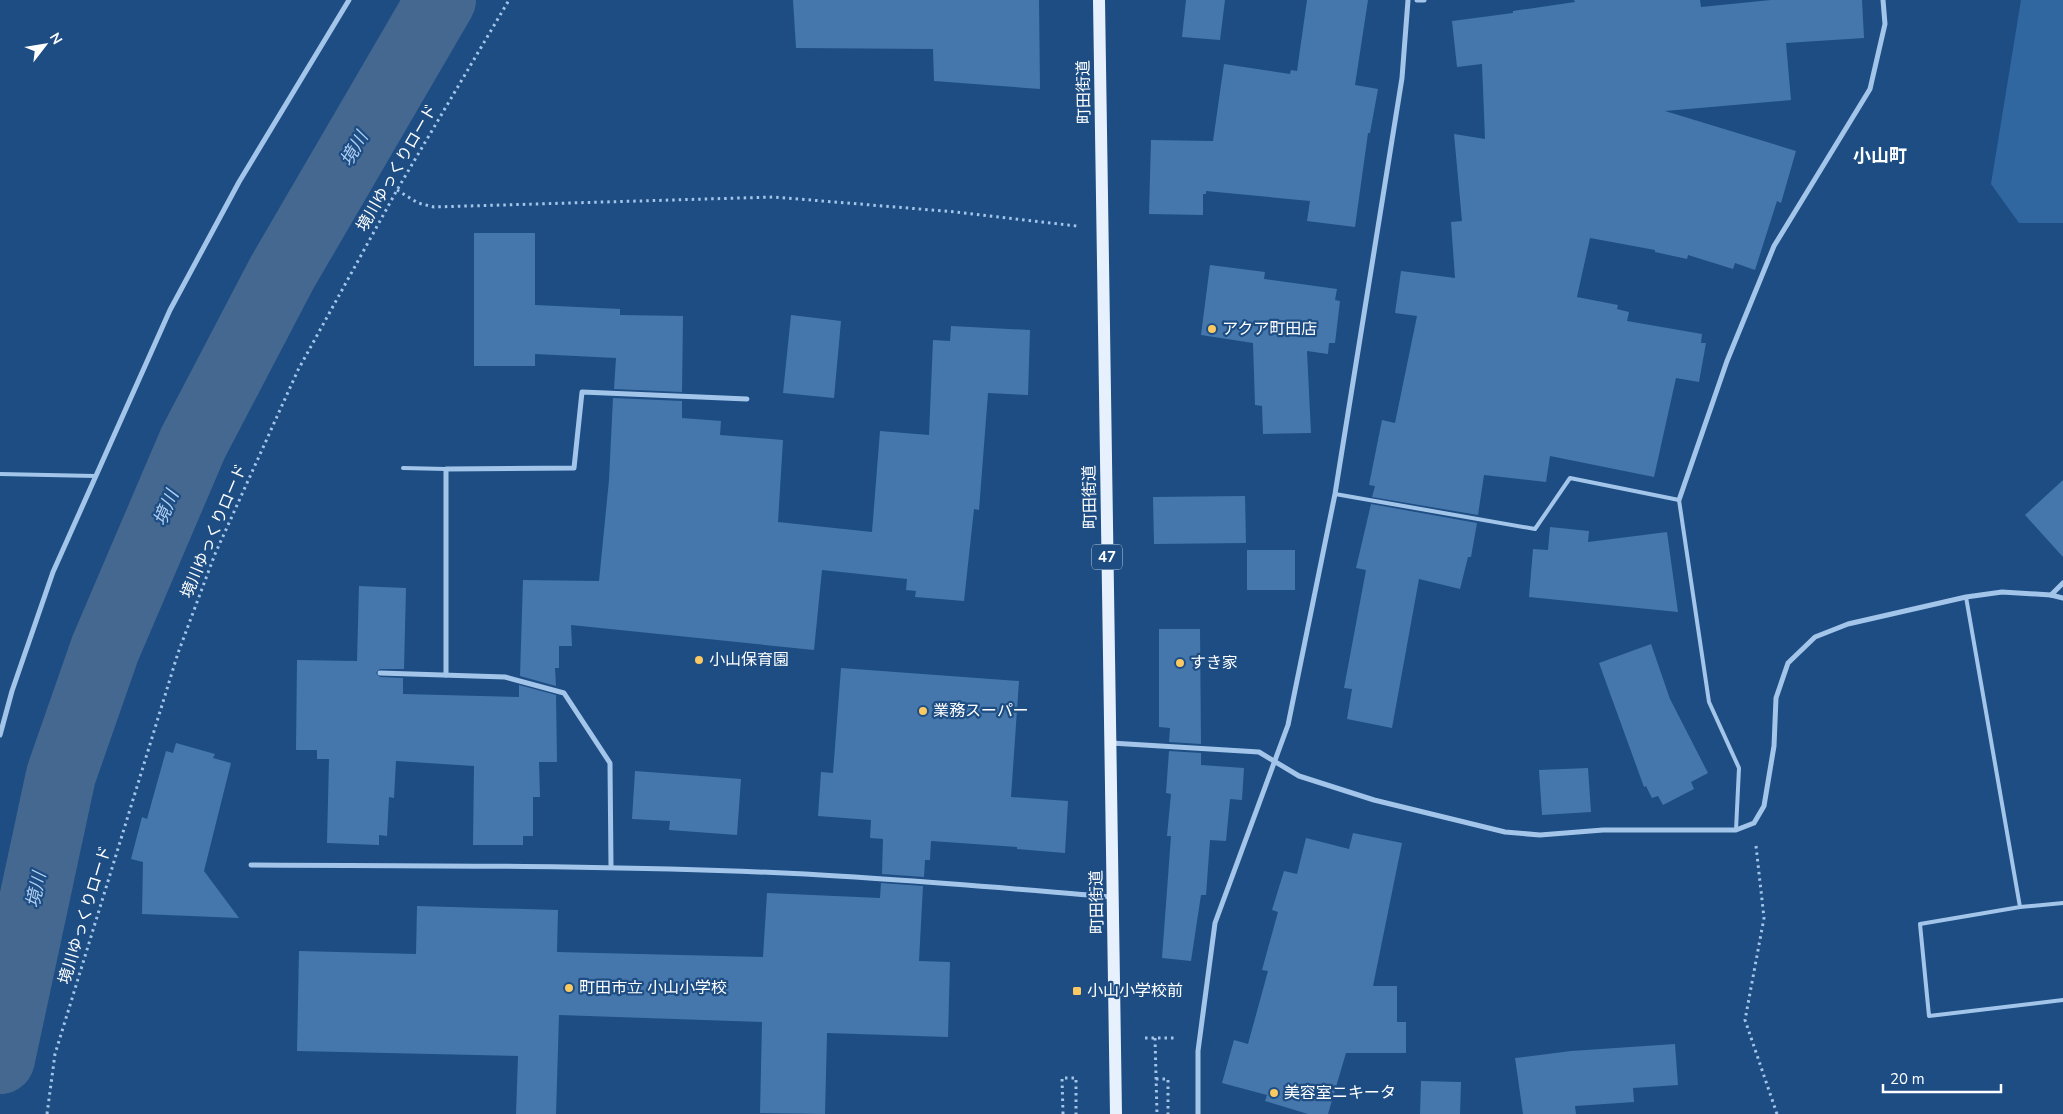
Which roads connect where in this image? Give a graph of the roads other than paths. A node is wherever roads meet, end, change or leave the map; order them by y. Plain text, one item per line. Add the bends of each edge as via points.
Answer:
1 (349, 0) edge
2 (1099, 0) edge
3 (1408, 0) edge
4 (1417, 0) edge
5 (1424, 0) edge
6 (1882, 0) edge
7 (746, 399) dead end
8 (403, 468) dead end
9 (446, 469) junction
10 (0, 474) edge
11 (95, 476) junction
12 (1335, 494) junction
13 (1679, 500) junction
14 (2063, 582) edge
15 (2051, 595) junction
16 (1966, 597) junction
17 (2063, 598) edge
18 (380, 673) dead end
19 (446, 675) junction
20 (0, 735) edge
21 (1110, 743) junction
22 (1275, 762) junction
23 (1736, 830) junction
24 (251, 865) dead end
25 (611, 867) junction
26 (1113, 897) junction
27 (2063, 903) edge
28 (2020, 907) junction
29 (2063, 1000) edge
30 (1116, 1114) edge
31 (1198, 1114) edge

1 - 11 street via 225,207 170,310
2 - 21 main road, 町田街道 / 47
3 - 12 street via 1402,78
4 - 5 street
6 - 13 street via 1885,24 1870,90 1774,246 1727,362
7 - 9 street via 582,392 574,468
8 - 9 lane
9 - 19 street
10 - 11 lane
11 - 20 street via 53,572
12 - 13 lane via 1535,529 1570,478
12 - 22 street via 1288,725
13 - 23 lane via 1709,702 1739,768
14 - 15 street
15 - 16 street via 2002,592
15 - 17 street
16 - 23 street via 1848,624 1815,637 1788,663 1776,698 1774,746 1764,806 1754,824
16 - 28 lane
18 - 19 street
19 - 25 street via 506,677 564,693 610,763
21 - 22 street via 1259,752
21 - 26 main road, 町田街道 / 47
22 - 23 street via 1299,776 1374,800 1505,832 1540,835 1603,830
22 - 31 street via 1215,923 1198,1051
24 - 25 street
25 - 26 street via 805,874
26 - 30 main road, 町田街道 / 47
27 - 28 lane
28 - 29 lane via 1920,924 1929,1016

